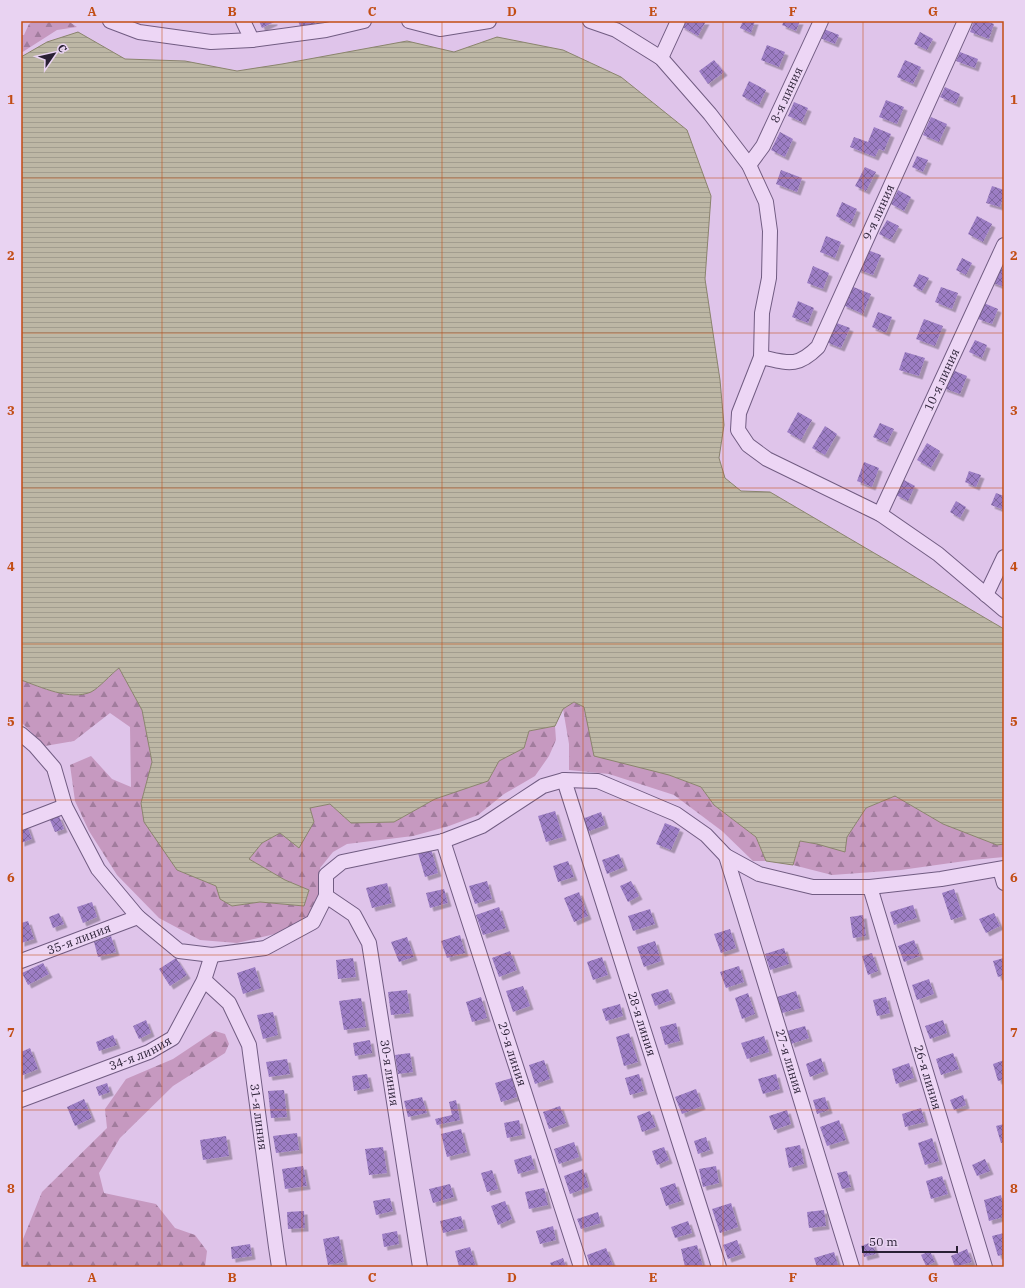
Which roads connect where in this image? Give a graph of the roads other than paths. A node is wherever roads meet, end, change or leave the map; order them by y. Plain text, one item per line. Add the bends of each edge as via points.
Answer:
1 (110, 21) edge
2 (243, 21) edge
3 (364, 21) edge
4 (409, 21) edge
5 (488, 21) edge
6 (590, 21) edge
7 (678, 21) edge
8 (821, 21) edge
9 (965, 21) edge
10 (252, 40) junction
11 (661, 58) junction
12 (749, 166) junction
13 (1004, 245) edge
14 (761, 357) junction
15 (880, 514) junction
16 (1004, 556) edge
17 (986, 595) junction
18 (1004, 610) edge
19 (21, 734) edge
20 (564, 780) junction
21 (65, 806) junction
22 (21, 822) edge
23 (443, 841) junction
24 (726, 856) junction
25 (1002, 868) edge
26 (1004, 882) edge
27 (870, 887) junction
28 (326, 896) junction
29 (138, 917) junction
30 (212, 955) junction
31 (21, 961) edge
32 (204, 980) junction
33 (21, 1100) edge
34 (280, 1267) edge
35 (420, 1267) edge
36 (581, 1267) edge
37 (719, 1267) edge
38 (852, 1267) edge
39 (986, 1267) edge

1 - 10 street via 139,32 211,42
2 - 10 street
3 - 10 street via 326,30
4 - 5 street via 440,28
6 - 11 street via 616,30
7 - 11 street
8 - 12 street, 8-я линия via 763,146
9 - 14 street, 9-я линия via 818,347 808,358 790,363
11 - 12 street via 710,114
12 - 14 street via 766,202 770,231 769,278 762,313
13 - 15 street, 10-я линия
14 - 15 street via 739,413 738,430 748,445 767,459
15 - 17 street via 938,554
16 - 17 street
17 - 18 street
19 - 21 street via 54,768
20 - 23 street via 543,786 482,826
20 - 24 street via 598,781 676,814 706,835
20 - 37 street, 28-я линия
21 - 22 street
21 - 29 street via 98,870
23 - 28 street via 342,862 326,875
23 - 36 street, 29-я линия
24 - 27 street via 759,874 813,887
24 - 38 street, 27-я линия
25 - 26 street
25 - 27 street via 941,879
27 - 39 street, 26-я линия
28 - 30 street via 313,922 265,948
28 - 35 street, 30-я линия via 354,915 369,943
29 - 30 street via 179,951
29 - 31 street, 35-я линия
30 - 32 street, 34-я линия
32 - 33 street, 34-я линия via 173,1038 150,1052
32 - 34 street, 31-я линия via 229,1003 249,1045

